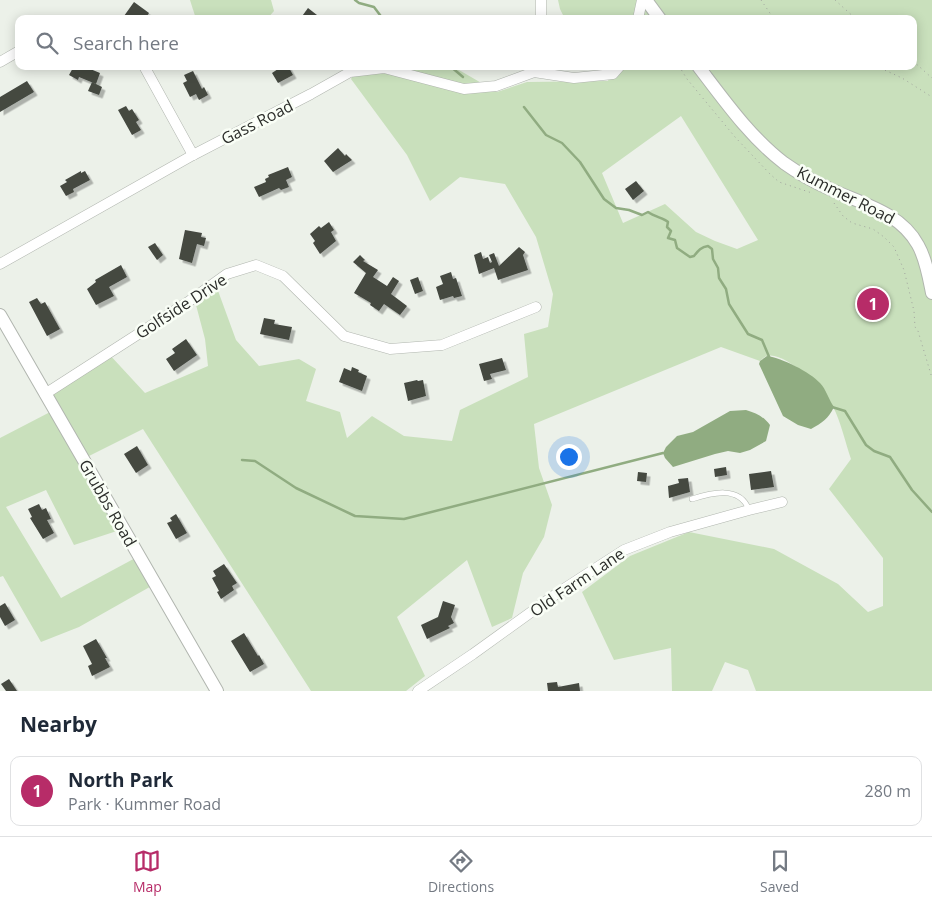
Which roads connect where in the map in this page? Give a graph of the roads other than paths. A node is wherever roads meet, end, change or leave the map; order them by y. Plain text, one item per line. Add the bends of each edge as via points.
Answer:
1 (541, 0) edge
2 (644, 0) edge
3 (541, 15) edge
4 (639, 15) edge
5 (657, 15) edge
6 (15, 53) edge
7 (0, 62) edge
8 (146, 70) edge
9 (367, 70) edge
10 (392, 70) edge
11 (532, 70) edge
12 (538, 70) edge
13 (616, 70) edge
14 (701, 70) edge
15 (193, 155) junction
16 (0, 264) edge
17 (932, 293) edge
18 (536, 307) dead end
19 (0, 315) edge
20 (45, 394) junction
21 (692, 500) dead end
22 (782, 502) dead end
23 (749, 510) junction
24 (217, 691) edge
25 (418, 691) edge

1 - 3 street
2 - 4 street
2 - 5 street
6 - 7 street
8 - 15 street
9 - 15 street, Gass Road via 350,72
10 - 11 street, Gass Road via 464,89 496,86
12 - 13 street, Gass Road via 574,78 613,74
14 - 17 street, Kummer Road via 764,145 785,163 829,189 884,212 907,229 920,248
15 - 16 street, Gass Road
18 - 20 street, Golfside Drive via 442,345 390,348 344,336 283,276 256,265 227,274
19 - 20 street, Grubbs Road
20 - 24 street, Grubbs Road
21 - 23 lane via 719,493 733,494 742,497
22 - 23 street, Old Farm Lane
23 - 25 street, Old Farm Lane via 670,532 615,555

